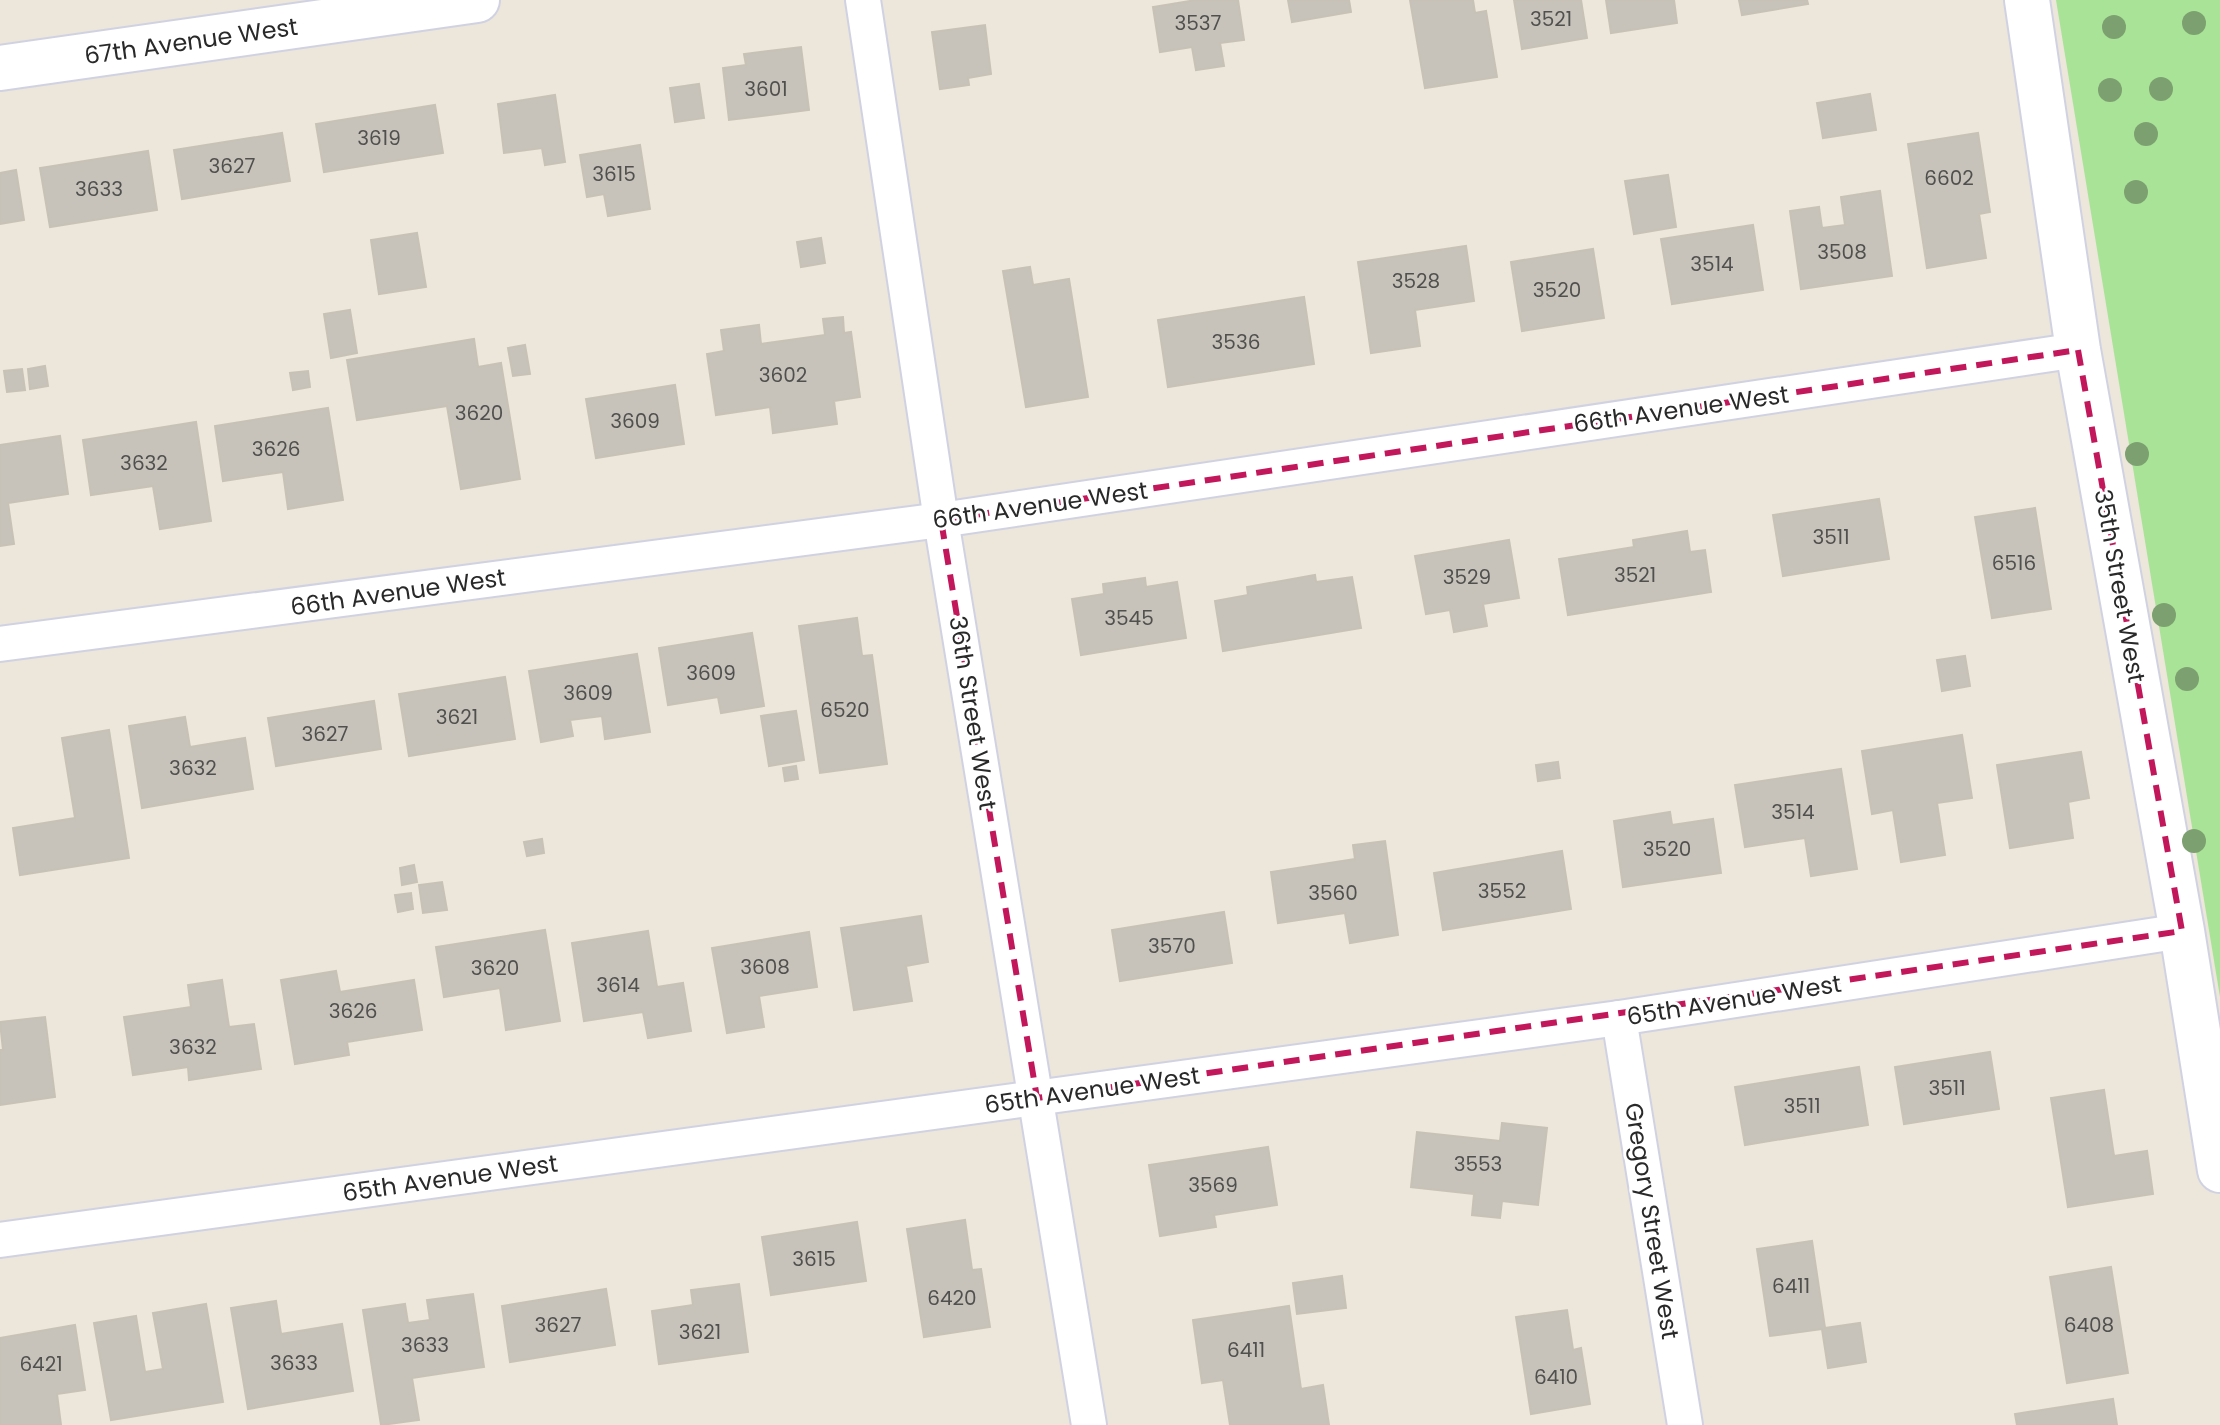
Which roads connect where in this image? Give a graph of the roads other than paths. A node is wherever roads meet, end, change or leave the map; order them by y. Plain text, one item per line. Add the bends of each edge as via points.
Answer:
1 (477, 0) edge
2 (863, 0) edge
3 (2027, 0) edge
4 (0, 68) edge
5 (2078, 350) junction
6 (941, 520) junction
7 (0, 644) edge
8 (2182, 931) junction
9 (1619, 1018) junction
10 (1037, 1098) junction
11 (2220, 1170) edge
12 (0, 1240) edge
13 (1089, 1425) edge
14 (1685, 1425) edge

1 - 4 street, 67th Avenue West
2 - 6 street, 36th Street West
3 - 5 street, 35th Street West
5 - 6 street, 66th Avenue West
5 - 8 street, 35th Street West
6 - 7 street, 66th Avenue West
6 - 10 street, 36th Street West
8 - 9 street, 65th Avenue West
8 - 11 street, 35th Street West
9 - 10 street, 65th Avenue West
9 - 14 street, Gregory Street West
10 - 12 street, 65th Avenue West
10 - 13 street, 36th Street West

